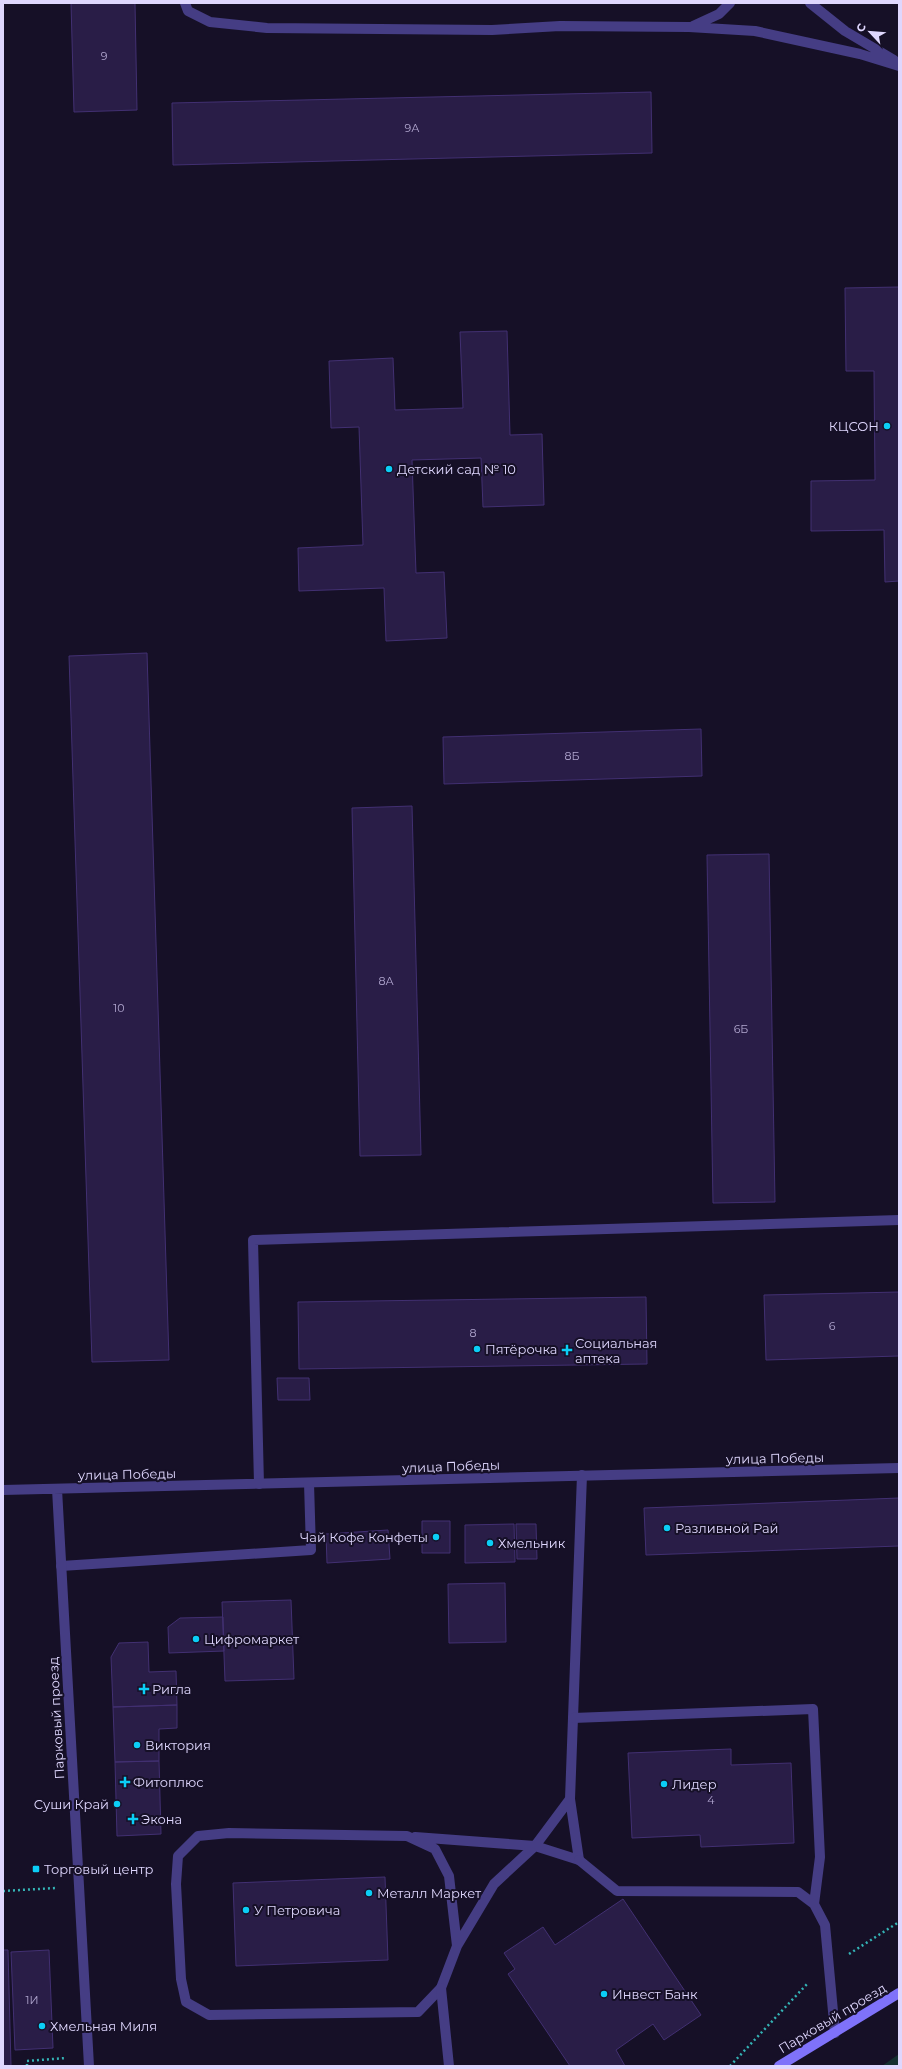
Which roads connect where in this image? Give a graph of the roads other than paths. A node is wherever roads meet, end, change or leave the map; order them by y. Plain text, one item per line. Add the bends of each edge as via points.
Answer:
1 (185, 3) edge
2 (730, 3) edge
3 (810, 3) edge
4 (689, 27) junction
5 (899, 65) edge
6 (899, 1220) edge
7 (899, 1468) edge
8 (582, 1475) junction
9 (309, 1483) junction
10 (259, 1484) junction
11 (57, 1489) junction
12 (3, 1490) edge
13 (61, 1566) junction
14 (573, 1718) junction
15 (570, 1799) junction
16 (407, 1836) junction
17 (535, 1846) junction
18 (579, 1860) junction
19 (814, 1904) junction
20 (457, 1946) junction
21 (441, 1988) junction
22 (899, 1993) edge
23 (834, 2033) junction
24 (89, 2061) edge
25 (449, 2066) edge
26 (779, 2066) edge

1 - 4 street via 188,11 210,22 267,28 492,30 560,26
2 - 4 street via 719,14
3 - 5 street via 845,31
4 - 5 street via 755,31
6 - 10 street via 253,1240
7 - 8 street, улица Победы
8 - 9 street, улица Победы
8 - 14 street
9 - 10 street, улица Победы
9 - 13 street via 311,1550
10 - 11 street, улица Победы
11 - 12 street, улица Победы
11 - 13 street, Парковый проезд
13 - 24 street, Парковый проезд
14 - 15 street
14 - 19 street via 813,1709 820,1857
15 - 17 street
15 - 18 street
16 - 17 street
16 - 20 street via 435,1849 449,1876
16 - 21 street via 359,1837 270,1833 198,1836 178,1856 176,1884 181,1979 186,2002 209,2015 418,2012
17 - 18 street
17 - 20 street via 494,1884
18 - 19 street via 617,1891 798,1892
19 - 23 street via 825,1925
20 - 21 street
21 - 25 street
22 - 23 street, Парковый проезд
23 - 26 street, Парковый проезд

